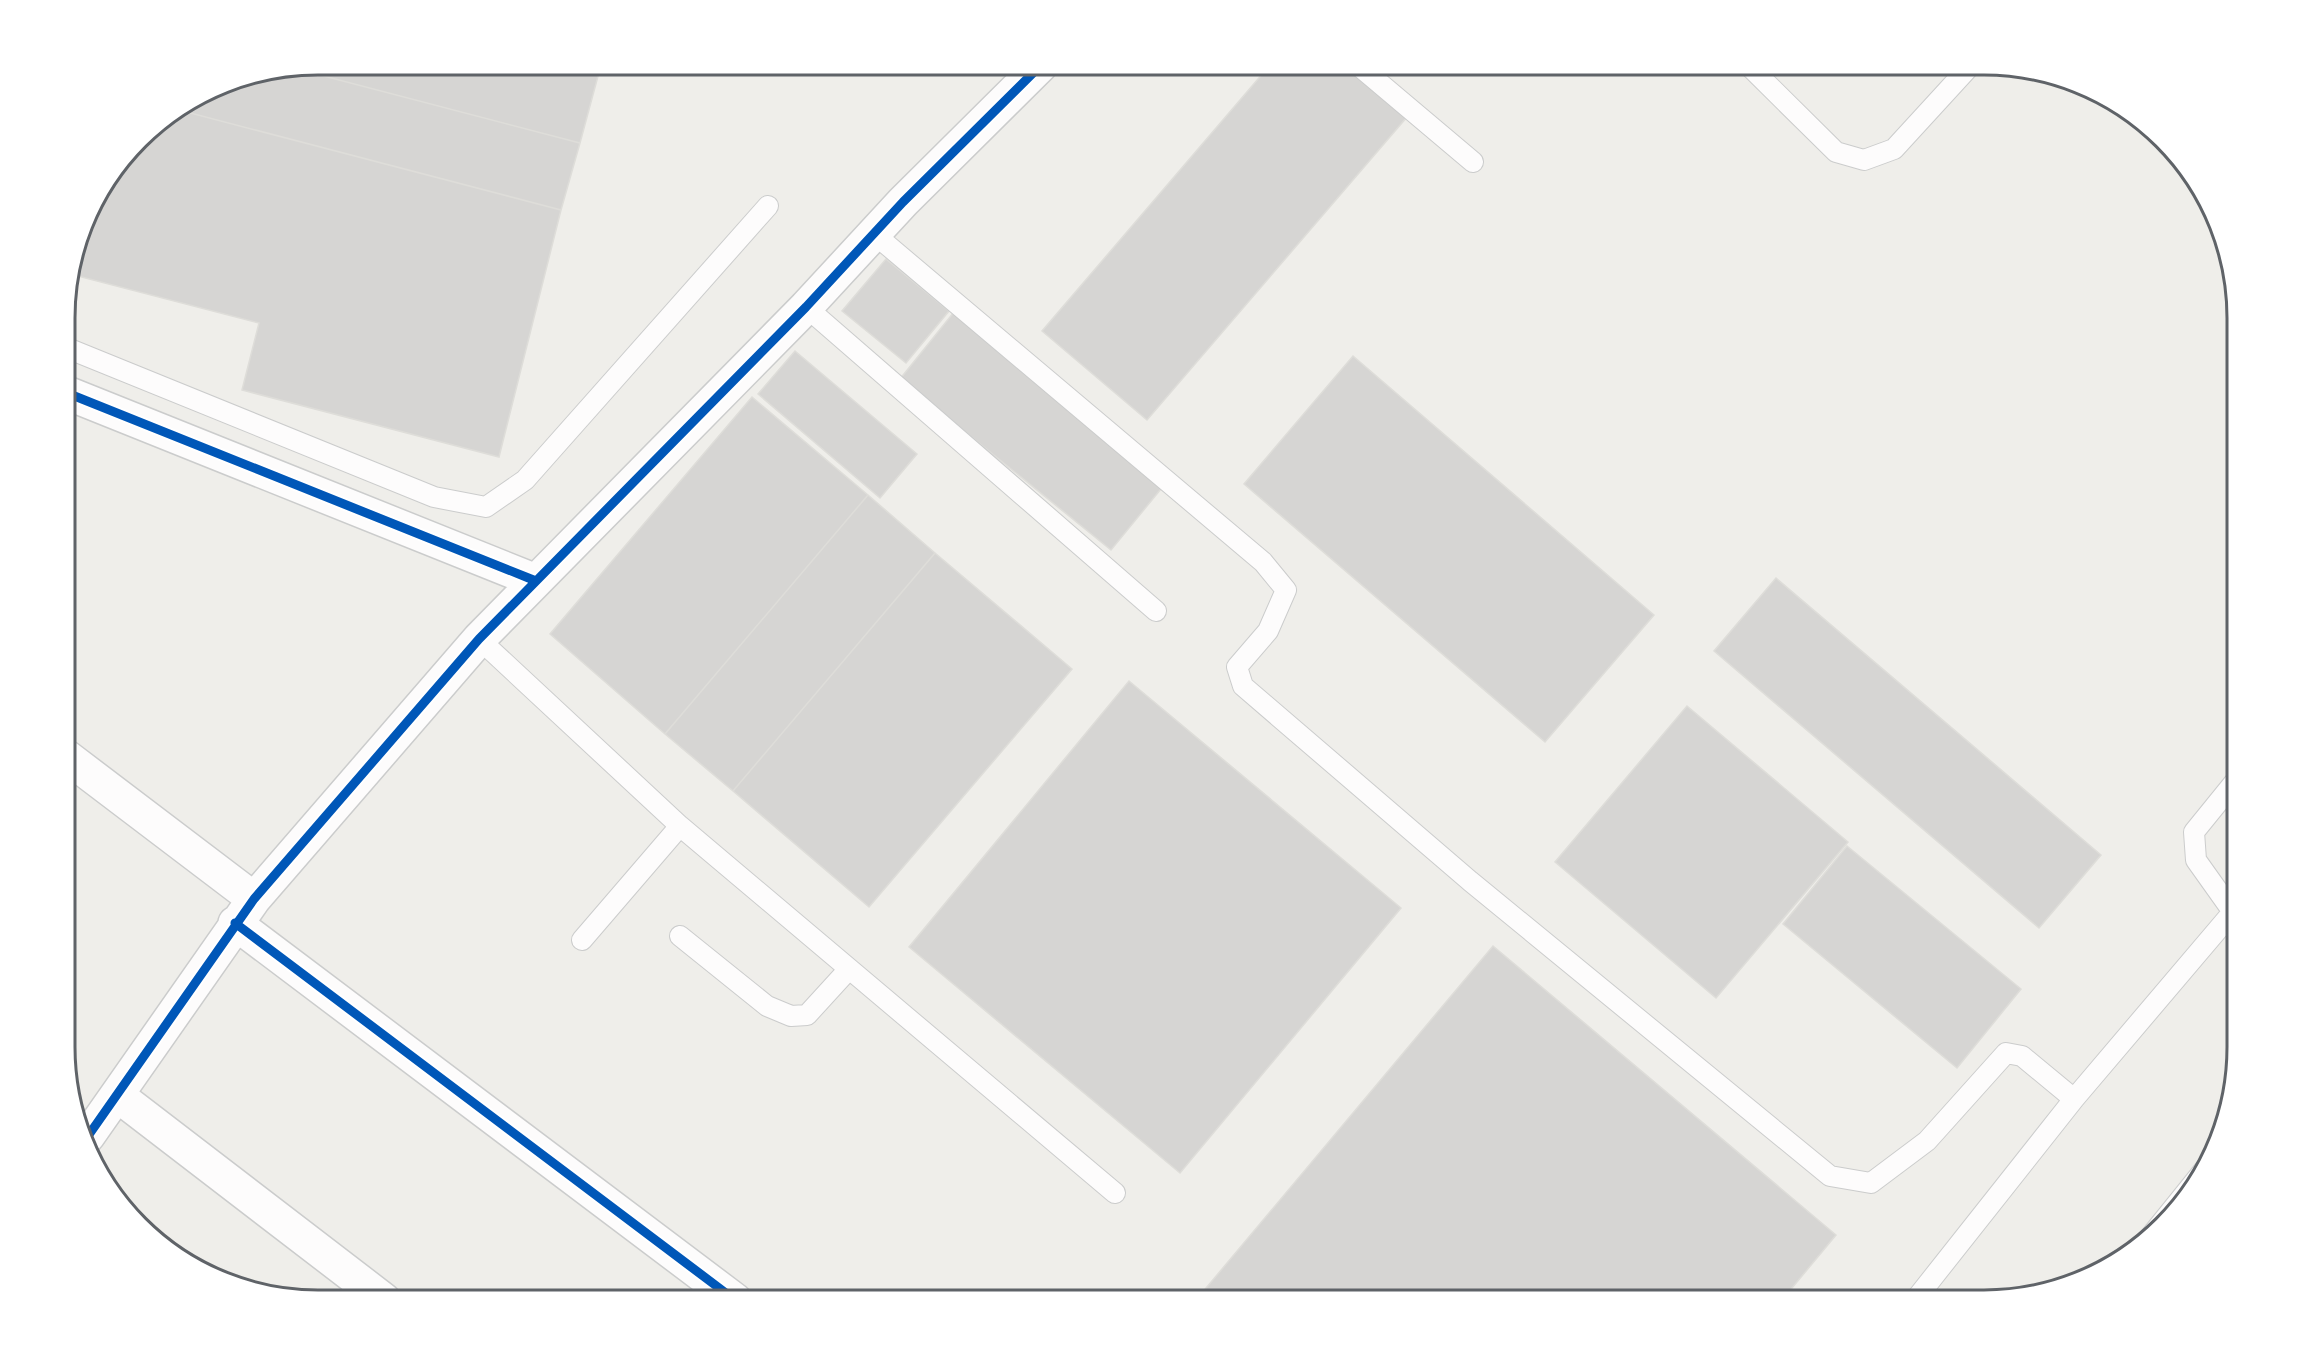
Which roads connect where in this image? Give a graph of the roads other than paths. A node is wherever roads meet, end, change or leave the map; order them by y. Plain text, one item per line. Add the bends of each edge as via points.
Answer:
1 (1030, 75) edge
2 (1371, 75) edge
3 (1759, 75) edge
4 (1961, 75) edge
5 (1473, 162) dead end
6 (768, 206) dead end
7 (873, 233) junction
8 (806, 307) junction
9 (75, 351) edge
10 (75, 396) edge
11 (536, 581) junction
12 (1156, 611) dead end
13 (479, 639) junction
14 (75, 764) edge
15 (2227, 791) edge
16 (680, 826) junction
17 (2227, 900) edge
18 (244, 911) junction
19 (2227, 919) edge
20 (680, 936) dead end
21 (582, 940) dead end
22 (849, 969) junction
23 (117, 1095) junction
24 (2074, 1099) junction
25 (90, 1132) edge
26 (1115, 1193) dead end
27 (371, 1290) edge
28 (722, 1290) edge
29 (1923, 1290) edge

1 - 7 street
2 - 5 lane
3 - 4 lane via 1836,152 1864,160 1894,149
6 - 9 lane via 525,480 486,507 434,496
7 - 8 street
7 - 24 lane via 1263,562 1286,590 1268,631 1237,668 1243,686 1479,889 1830,1176 1871,1183 1927,1141 2006,1053 2022,1056
8 - 11 street
8 - 12 lane
10 - 11 street
11 - 13 street
13 - 16 lane
13 - 18 street
14 - 18 street
15 - 17 lane via 2194,832 2196,860
16 - 21 lane
16 - 22 lane
18 - 23 street
18 - 28 street
19 - 24 lane
20 - 22 lane via 767,1006 790,1016 807,1015
22 - 26 lane
23 - 25 street
23 - 27 street
24 - 29 lane

